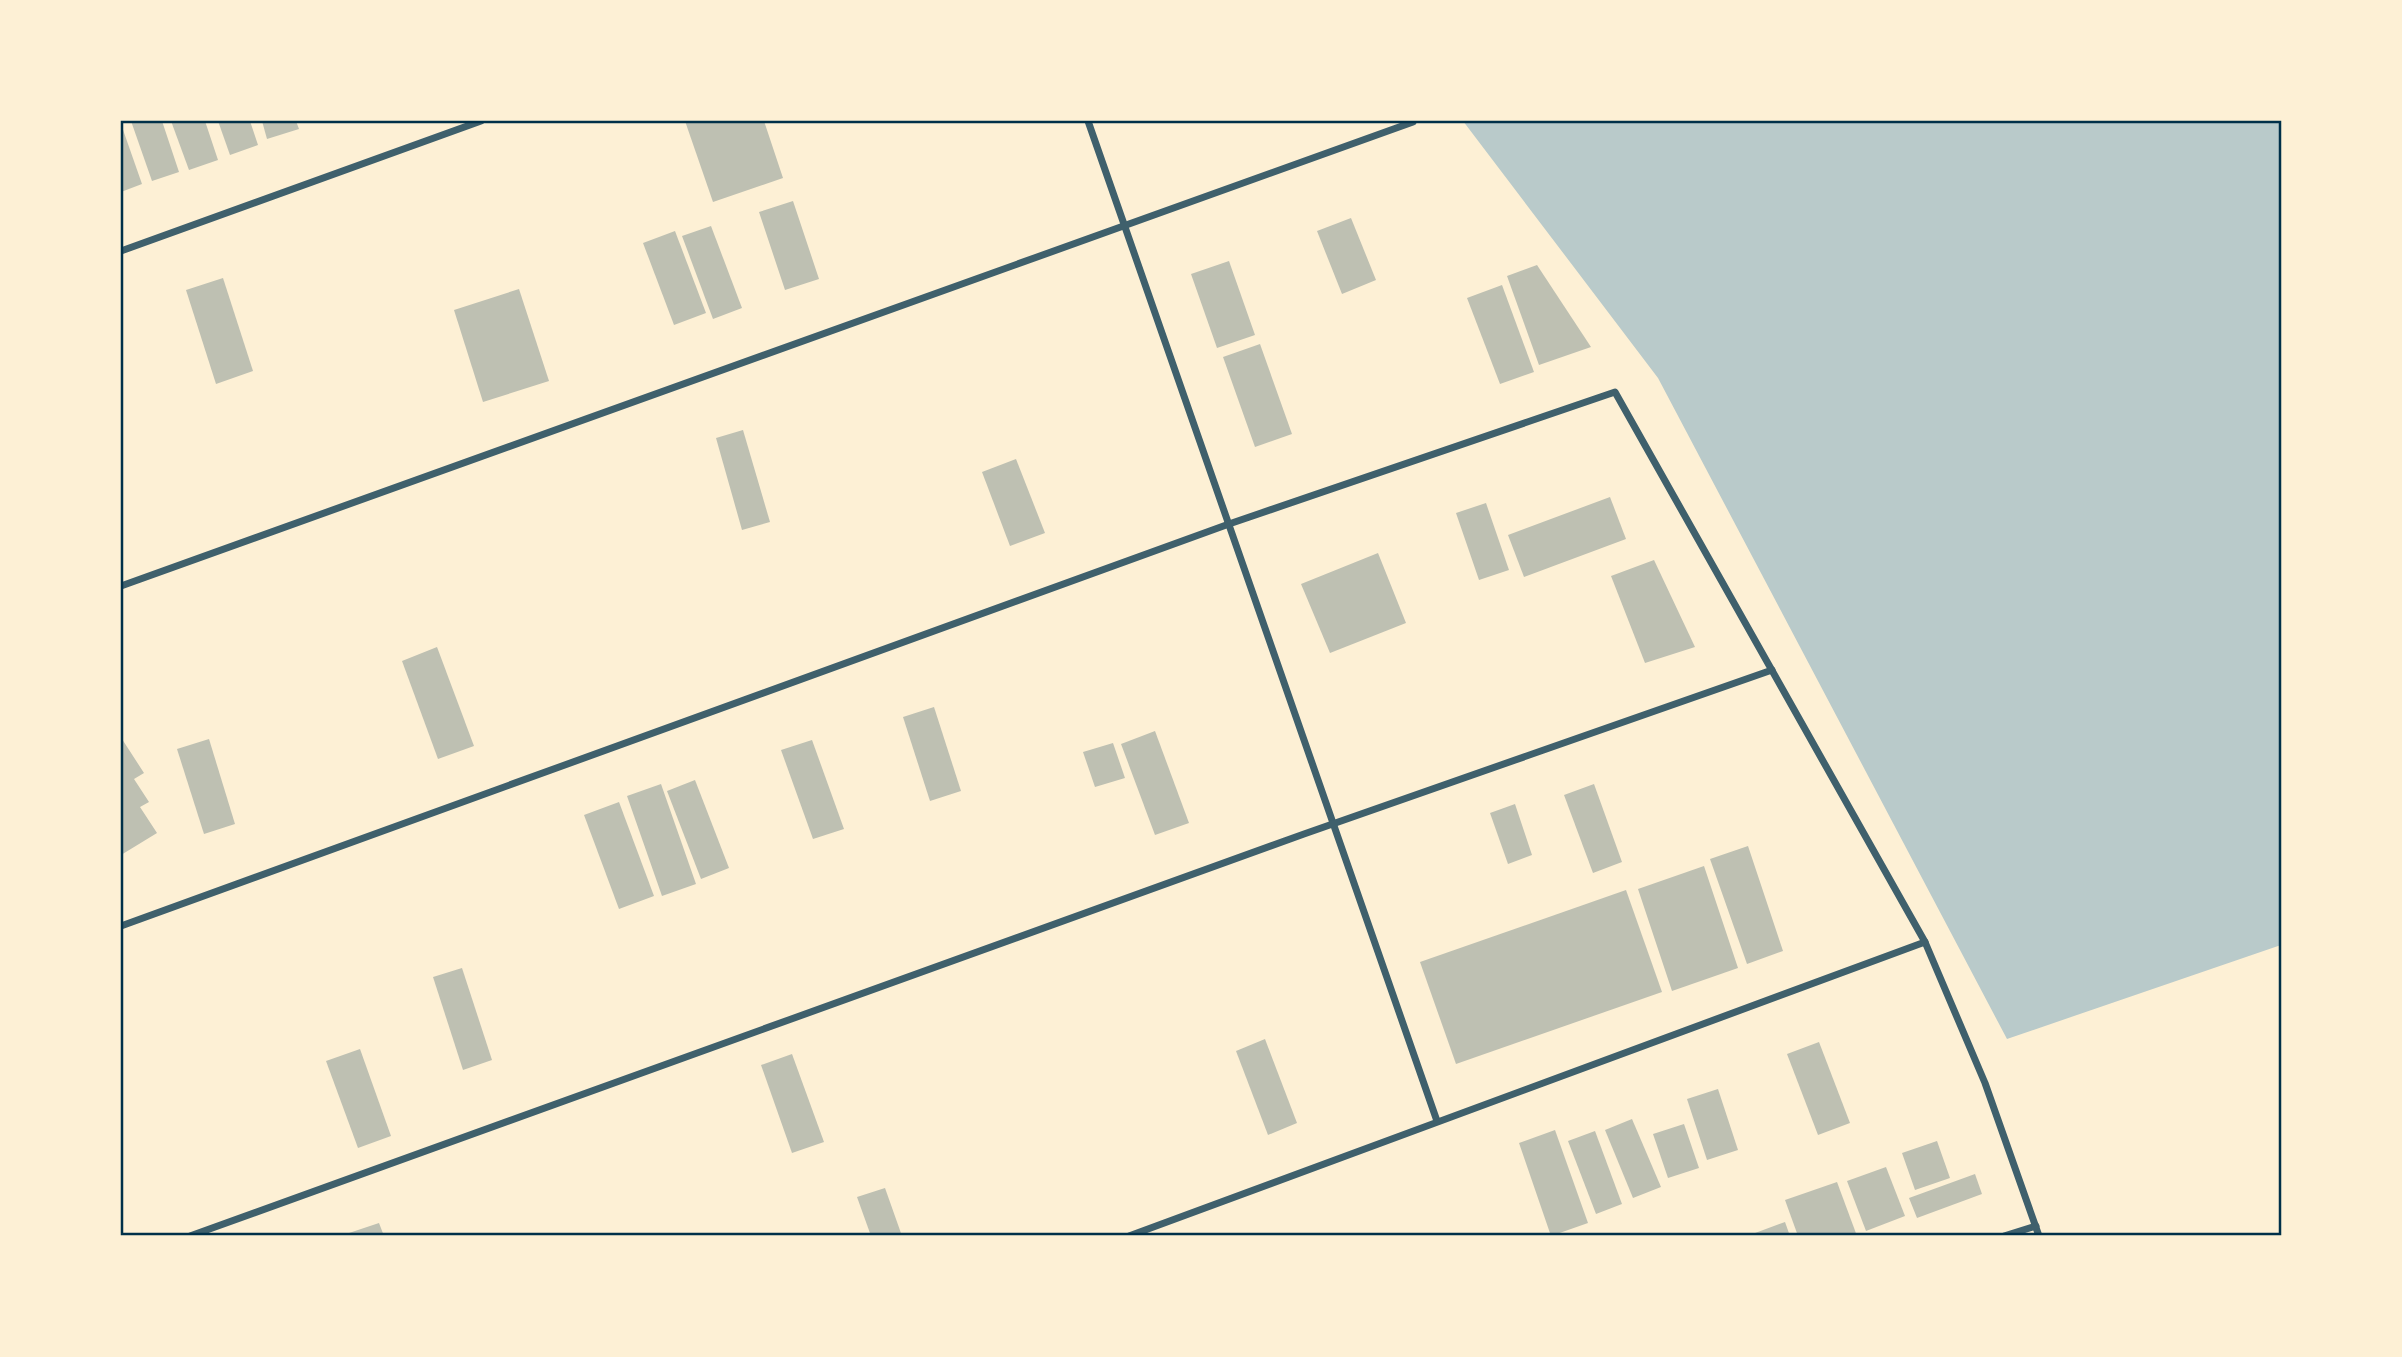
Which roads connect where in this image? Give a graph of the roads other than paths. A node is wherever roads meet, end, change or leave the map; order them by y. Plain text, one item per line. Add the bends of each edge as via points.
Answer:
1 (481, 121) edge
2 (1088, 121) edge
3 (1413, 122) edge
4 (1125, 226) junction
5 (121, 251) edge
6 (1229, 524) junction
7 (121, 586) edge
8 (1772, 670) junction
9 (1333, 824) junction
10 (121, 926) edge
11 (1925, 942) junction
12 (1437, 1121) junction
13 (2035, 1226) junction
14 (190, 1236) edge
15 (1129, 1236) edge
16 (2004, 1236) edge
17 (2039, 1236) edge

1 - 5 street
2 - 4 street
3 - 4 street
4 - 6 street
4 - 7 street
6 - 8 street via 1615,392
6 - 9 street
6 - 10 street
8 - 9 street
8 - 11 street
9 - 12 street
9 - 14 street
11 - 12 street
11 - 13 street via 1985,1083
12 - 15 street
13 - 16 street
13 - 17 street

